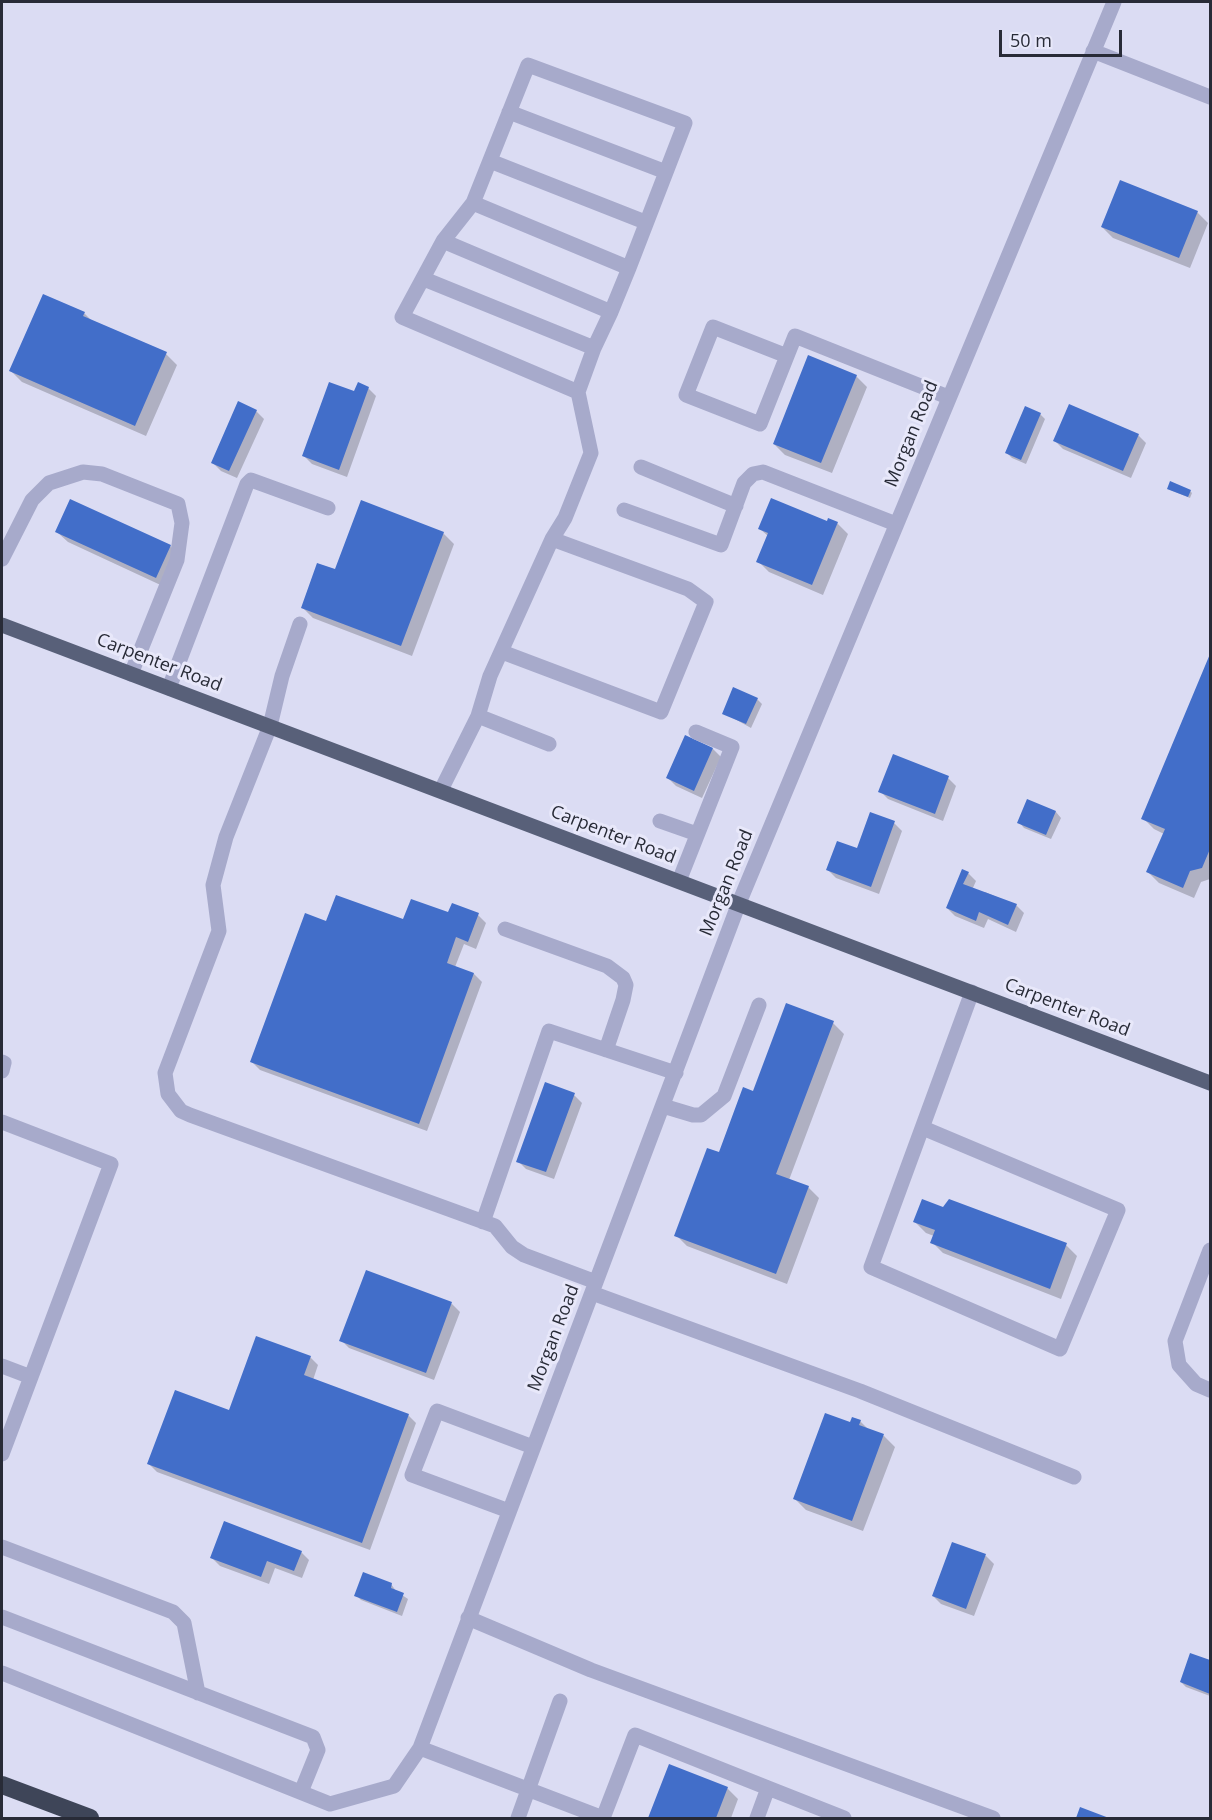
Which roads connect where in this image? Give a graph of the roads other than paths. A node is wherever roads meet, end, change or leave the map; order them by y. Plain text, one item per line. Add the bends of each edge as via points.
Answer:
1 (1114, 2) edge
2 (1094, 51) junction
3 (1210, 97) edge
4 (509, 112) junction
5 (490, 161) junction
6 (666, 172) junction
7 (473, 202) junction
8 (645, 222) junction
9 (443, 241) junction
10 (629, 268) junction
11 (424, 279) junction
12 (611, 312) junction
13 (594, 348) junction
14 (787, 356) junction
15 (578, 392) junction
16 (948, 398) junction
17 (641, 467) dead end
18 (736, 506) junction
19 (328, 508) dead end
20 (624, 510) dead end
21 (896, 524) junction
22 (552, 540) junction
23 (2, 559) edge
24 (300, 624) dead end
25 (2, 625) edge
26 (502, 652) junction
27 (131, 674) junction
28 (169, 688) junction
29 (478, 716) junction
30 (270, 726) junction
31 (696, 732) dead end
32 (549, 744) dead end
33 (441, 790) junction
34 (660, 821) dead end
35 (697, 834) junction
36 (679, 881) junction
37 (739, 903) junction
38 (505, 929) dead end
39 (972, 992) junction
40 (759, 1005) dead end
41 (606, 1050) junction
42 (2, 1062) edge
43 (2, 1071) edge
44 (676, 1073) junction
45 (1210, 1083) edge
46 (663, 1106) junction
47 (2, 1122) edge
48 (923, 1128) junction
49 (483, 1222) junction
50 (1210, 1250) edge
51 (594, 1288) junction
52 (2, 1366) edge
53 (31, 1377) junction
54 (1210, 1390) edge
55 (533, 1447) junction
56 (2, 1455) edge
57 (1074, 1478) dead end
58 (509, 1511) junction
59 (2, 1547) edge
60 (2, 1617) edge
61 (468, 1618) junction
62 (2, 1673) edge
63 (198, 1693) junction
64 (560, 1701) dead end
65 (420, 1748) junction
66 (2, 1785) edge
67 (768, 1788) junction
68 (528, 1789) junction
69 (301, 1792) junction
70 (90, 1818) edge
71 (518, 1818) edge
72 (603, 1818) edge
73 (757, 1818) edge
74 (844, 1818) edge
75 (993, 1818) edge

1 - 2 street, Morgan Road
2 - 3 street
2 - 16 street, Morgan Road
4 - 5 street
4 - 6 street
4 - 6 street via 528,65 685,123
5 - 7 street
5 - 8 street
6 - 8 street
7 - 9 street
7 - 10 street
8 - 10 street
9 - 11 street
9 - 12 street
10 - 12 street
11 - 13 street
11 - 15 street via 402,316
12 - 13 street
13 - 15 street
14 - 14 street via 760,424 686,395 713,327
14 - 16 street via 795,336
15 - 22 street via 591,453
16 - 21 street, Morgan Road
17 - 18 street
18 - 20 street via 721,545
18 - 21 street via 744,483 753,474 763,472
19 - 28 street via 251,480 247,484
21 - 37 street, Morgan Road
22 - 26 street
22 - 26 street via 688,590 706,602 661,712
23 - 27 street via 32,500 48,483 83,472 102,474 178,504 182,523 177,560
24 - 30 street
25 - 27 main road, Carpenter Road
26 - 29 street
27 - 28 main road, Carpenter Road
28 - 30 main road, Carpenter Road
29 - 32 street
29 - 33 street
30 - 33 main road, Carpenter Road
30 - 49 street via 226,837 213,885 219,931 165,1074 168,1094 181,1111 190,1115
31 - 35 street via 732,747
33 - 36 main road, Carpenter Road
34 - 35 street
35 - 36 street
36 - 37 main road, Carpenter Road
37 - 39 main road, Carpenter Road
37 - 44 street, Morgan Road
38 - 41 street via 607,966 623,978 623,1000
39 - 45 main road, Carpenter Road
39 - 48 street
40 - 46 street via 724,1096 700,1115
41 - 44 street
41 - 49 street via 549,1031
42 - 43 street
44 - 46 street, Morgan Road
46 - 51 street, Morgan Road
47 - 53 street via 111,1164
48 - 48 street via 871,1267 1060,1349 1118,1210
49 - 51 street via 495,1226 524,1255
50 - 54 street via 1175,1341 1179,1365 1196,1384
51 - 55 street, Morgan Road
51 - 57 street
52 - 53 street
53 - 56 street
55 - 58 street, Morgan Road
55 - 58 street via 437,1411 412,1475
58 - 61 street, Morgan Road
59 - 63 street via 173,1612 184,1623
60 - 63 street
61 - 65 street, Morgan Road
61 - 75 street via 591,1670
62 - 69 street
63 - 69 street via 313,1737 318,1750
64 - 68 street
65 - 68 street
65 - 69 street, Morgan Road via 394,1786 330,1804
66 - 70 highway
67 - 72 street via 635,1735
67 - 73 street
67 - 74 street
68 - 71 street
68 - 72 street

